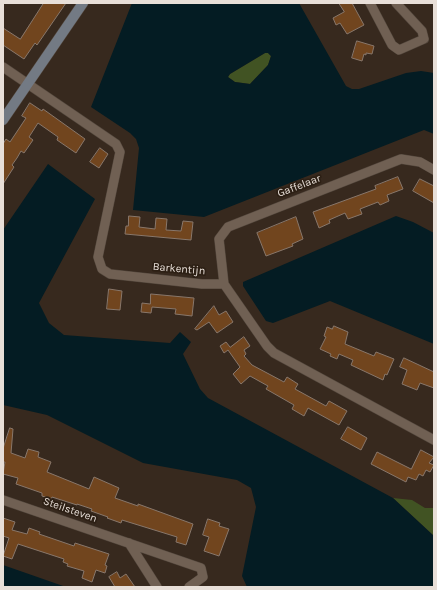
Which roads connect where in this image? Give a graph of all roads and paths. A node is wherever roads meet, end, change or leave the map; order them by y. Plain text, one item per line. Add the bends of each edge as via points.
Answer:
1 (83, 3) edge
2 (370, 3) edge
3 (396, 3) edge
4 (3, 68) edge
5 (27, 84) junction
6 (3, 120) edge
7 (434, 170) edge
8 (224, 284) junction
9 (434, 440) edge
10 (3, 500) edge
11 (129, 543) junction
12 (158, 587) edge
13 (189, 587) edge

1 - 5 street
2 - 3 street via 392,45 399,50 424,39 422,31
4 - 5 street, Barkentijn
5 - 6 street
5 - 8 street, Barkentijn via 116,144 120,152 98,257 102,269 110,274
7 - 8 street, Gaffelaar via 420,162 401,159 228,226 219,238
8 - 9 street via 274,353
10 - 11 street, Steilsteven
11 - 12 street
11 - 13 street, Steilsteven via 201,568 203,577

